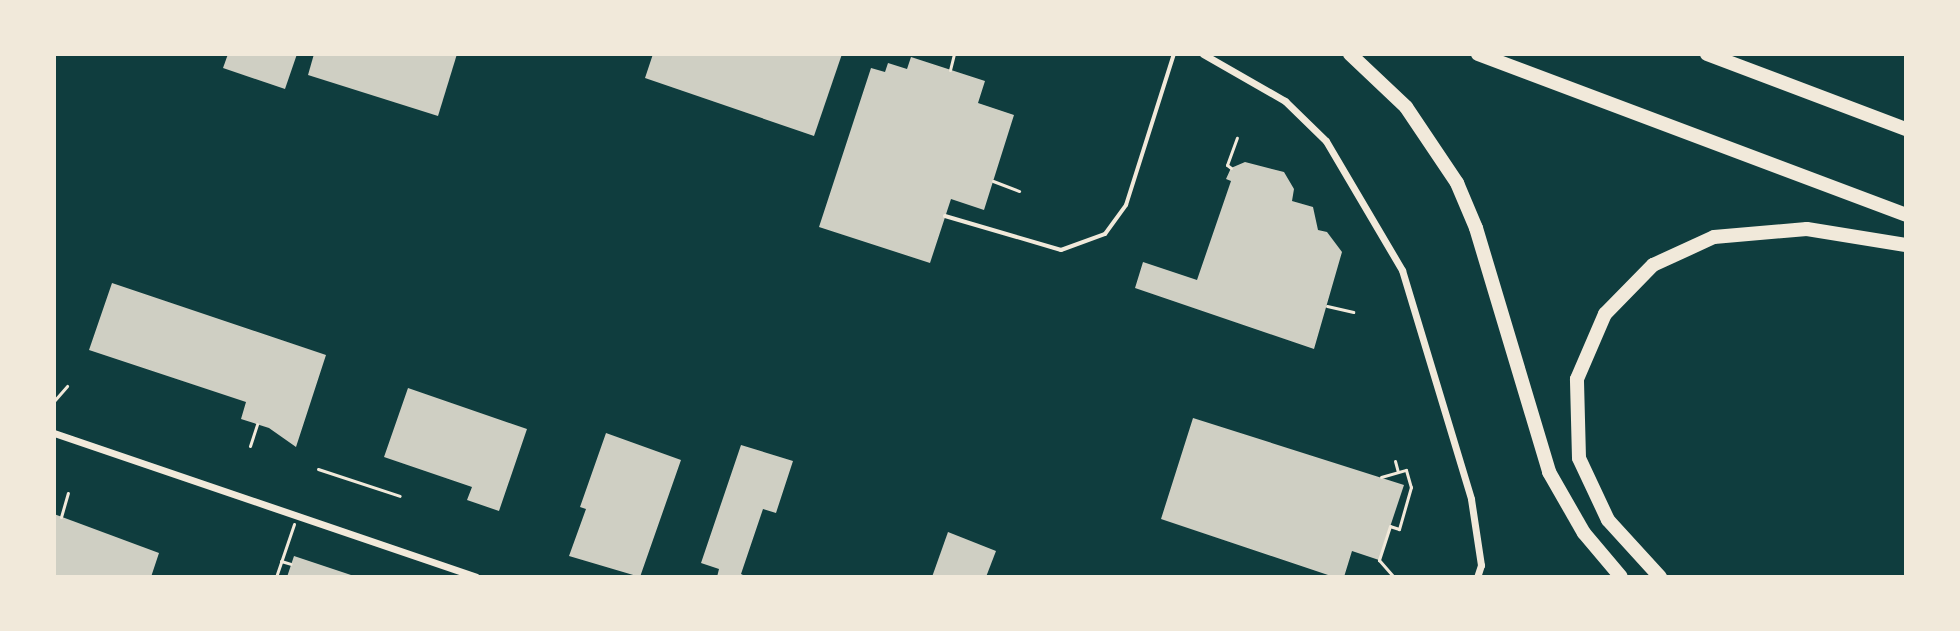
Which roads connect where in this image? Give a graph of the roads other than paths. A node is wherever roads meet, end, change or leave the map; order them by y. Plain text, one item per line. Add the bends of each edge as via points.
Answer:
1 (1174, 54) edge
2 (1203, 54) edge
3 (1350, 54) edge
4 (1478, 54) edge
5 (1707, 54) edge
6 (1906, 129) edge
7 (1906, 215) edge
8 (945, 216) dead end
9 (1906, 245) edge
10 (54, 433) edge
11 (476, 577) edge
12 (1477, 577) edge
13 (1621, 577) edge
14 (1660, 577) edge

1 - 8 lane via 1126,205 1105,234 1061,250
2 - 12 street via 1285,101 1326,141 1402,270 1471,499 1481,565
3 - 13 highway via 1406,107 1457,183 1476,228 1543,460 1571,515
4 - 7 highway
5 - 6 highway
9 - 14 highway via 1807,229 1714,237 1653,265 1605,314 1577,379 1579,458 1608,520
10 - 11 street

